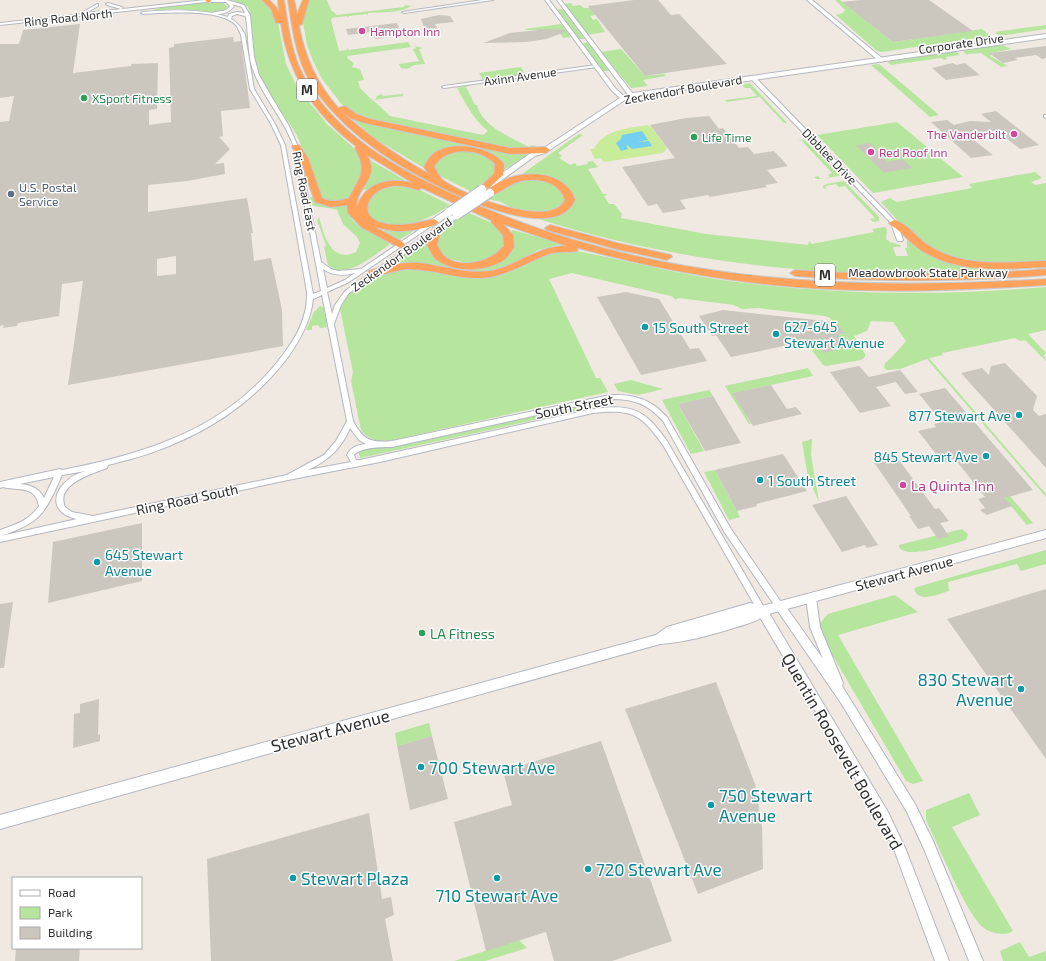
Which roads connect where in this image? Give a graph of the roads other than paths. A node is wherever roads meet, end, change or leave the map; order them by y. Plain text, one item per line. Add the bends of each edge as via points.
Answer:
1 (97, 0) edge
2 (208, 0) edge
3 (265, 0) edge
4 (281, 0) edge
5 (291, 0) edge
6 (306, 0) edge
7 (491, 0) edge
8 (547, 0) edge
9 (559, 0) edge
10 (809, 0) edge
11 (109, 2) edge
12 (228, 2) junction
13 (97, 5) junction
14 (150, 7) junction
15 (199, 12) junction
16 (404, 12) dead end
17 (107, 15) junction
18 (248, 15) junction
19 (71, 16) junction
20 (96, 16) junction
21 (229, 19) junction
22 (0, 24) edge
23 (0, 29) edge
24 (286, 30) junction
25 (296, 31) junction
26 (1046, 31) edge
27 (1046, 36) edge
28 (590, 40) junction
29 (578, 42) junction
30 (876, 55) junction
31 (881, 60) junction
32 (596, 66) junction
33 (814, 68) junction
34 (614, 72) junction
35 (602, 74) junction
36 (248, 77) junction
37 (752, 77) junction
38 (258, 78) junction
39 (444, 86) dead end
40 (322, 94) junction
41 (631, 95) junction
42 (623, 98) junction
43 (350, 137) junction
44 (296, 147) junction
45 (545, 151) junction
46 (444, 186) junction
47 (486, 190) junction
48 (354, 198) junction
49 (449, 198) junction
50 (483, 203) junction
51 (484, 214) junction
52 (894, 223) junction
53 (435, 226) junction
54 (900, 240) dead end
55 (400, 245) junction
56 (624, 257) junction
57 (319, 262) junction
58 (1046, 264) edge
59 (370, 270) junction
60 (1046, 272) edge
61 (1046, 282) edge
62 (325, 292) junction
63 (310, 298) junction
64 (332, 326) junction
65 (618, 397) junction
66 (612, 408) junction
67 (655, 408) junction
68 (644, 416) junction
69 (350, 421) junction
70 (380, 445) junction
71 (124, 459) junction
72 (364, 462) junction
73 (60, 472) junction
74 (288, 477) junction
75 (0, 485) edge
76 (43, 507) junction
77 (98, 519) junction
78 (0, 533) edge
79 (1046, 534) edge
80 (0, 539) edge
81 (811, 598) junction
82 (780, 607) junction
83 (762, 611) junction
84 (844, 699) junction
85 (0, 822) edge
86 (942, 961) edge
87 (976, 961) edge

1 - 13 street
2 - 12 street
2 - 14 street, Ring Road North
3 - 24 highway via 276,10
4 - 24 highway, Meadowbrook State Parkway / M
5 - 25 highway, Meadowbrook State Parkway / M
6 - 25 highway
7 - 16 street
8 - 29 street
9 - 28 street
10 - 30 street
11 - 14 street via 119,8
11 - 17 street
12 - 15 street via 232,7 226,11
12 - 18 street via 243,6
13 - 19 street via 88,12
13 - 20 street
14 - 17 street, Ring Road North
15 - 17 street, Ring Road North via 168,11
15 - 21 street
17 - 20 street, Ring Road North
18 - 21 street via 235,13 230,15
18 - 38 street, Ring Road East via 251,53
19 - 20 street, Ring Road North
19 - 22 street, Ring Road North
20 - 23 street, Ring Road North
21 - 36 street, Ring Road East via 237,23 242,30
24 - 43 highway, Meadowbrook State Parkway / M via 293,63 306,89
25 - 40 highway, Meadowbrook State Parkway / M via 305,64
26 - 30 main road, Corporate Drive
27 - 31 main road, Corporate Drive
28 - 29 street
28 - 34 street
29 - 32 street
30 - 31 street
30 - 33 main road, Zeckendorf Boulevard
31 - 33 main road, Zeckendorf Boulevard
32 - 35 street
32 - 39 street, Axinn Avenue
33 - 37 main road, Zeckendorf Boulevard
34 - 35 street
34 - 41 street
35 - 42 street via 615,92
36 - 38 street
36 - 63 street, Ring Road East via 252,89 284,145
37 - 41 main road, Zeckendorf Boulevard
37 - 52 street, Dibblee Drive
38 - 44 street, Ring Road East via 291,133
40 - 45 highway via 350,115 368,121 513,152
40 - 46 highway, Meadowbrook State Parkway / M via 347,121 373,143
41 - 42 main road, Zeckendorf Boulevard
42 - 45 main road, Zeckendorf Boulevard
43 - 48 highway via 368,164 366,177
43 - 49 highway, Meadowbrook State Parkway / M via 393,168
44 - 48 highway via 304,158 318,200 335,204
44 - 57 street, Ring Road East
45 - 47 main road, Zeckendorf Boulevard via 542,157
46 - 47 highway via 430,171 430,163 443,153 462,149 482,151 496,160 499,172
46 - 50 highway, Meadowbrook State Parkway / M
47 - 50 highway via 514,180 538,177 560,184 568,191 570,198 561,210 544,215 521,213
47 - 53 main road, Zeckendorf Boulevard, bridge
48 - 55 highway via 352,209 358,220
49 - 51 highway, Meadowbrook State Parkway / M
49 - 53 highway via 411,185 395,183 375,188 366,194 361,202 365,216 382,226
50 - 60 highway, Meadowbrook State Parkway / M via 539,224 610,244 741,268 819,275 898,278 974,277
51 - 53 highway via 504,228 511,239 506,253 490,262 467,266 445,260 433,247
51 - 56 highway, Meadowbrook State Parkway / M via 555,239
52 - 54 street, Dibblee Drive
52 - 58 highway via 928,250 951,260 979,264
53 - 55 street, Zeckendorf Boulevard
53 - 59 street, Zeckendorf Boulevard
55 - 59 street, Zeckendorf Boulevard
56 - 59 highway via 556,249 538,253 506,270 488,274 409,266
56 - 61 highway, Meadowbrook State Parkway / M via 727,275 824,285 927,288
57 - 59 street via 338,274
57 - 62 street, Ring Road East
59 - 62 street, Zeckendorf Boulevard
59 - 64 street, Zeckendorf Boulevard via 344,295
62 - 63 street, Zeckendorf Boulevard
62 - 64 street, Ring Road East
63 - 71 street, Ring Road East via 308,314 294,343 274,370 254,390 216,418 185,436
64 - 69 street, Ring Road East
65 - 66 street via 622,399 622,404
65 - 67 street, South Street via 640,399
65 - 70 street, South Street
66 - 68 street, South Street
66 - 72 street, South Street
67 - 68 street via 653,416
67 - 82 street, South Street via 665,419 728,531
68 - 83 street via 669,449
69 - 70 street, South Street via 356,435 365,442
69 - 74 street, Ring Road South via 343,440 326,458
70 - 72 street, South Street via 360,447 352,451 352,461
71 - 73 street
71 - 77 street via 76,478 62,491 60,501 63,511 74,516
72 - 74 street, South Street
73 - 75 street
73 - 76 street
74 - 77 street, Ring Road South
75 - 76 street via 34,490 42,497
76 - 78 street via 34,519
77 - 80 street, Ring Road South
79 - 81 main road, Stewart Avenue
81 - 82 main road, Stewart Avenue
81 - 84 street via 815,627
82 - 83 main road, Stewart Avenue
82 - 84 street, Quentin Roosevelt Boulevard
83 - 85 main road, Stewart Avenue via 756,616 702,632 660,639
83 - 86 street, Quentin Roosevelt Boulevard via 884,816 900,850
84 - 87 street, Quentin Roosevelt Boulevard via 914,814

